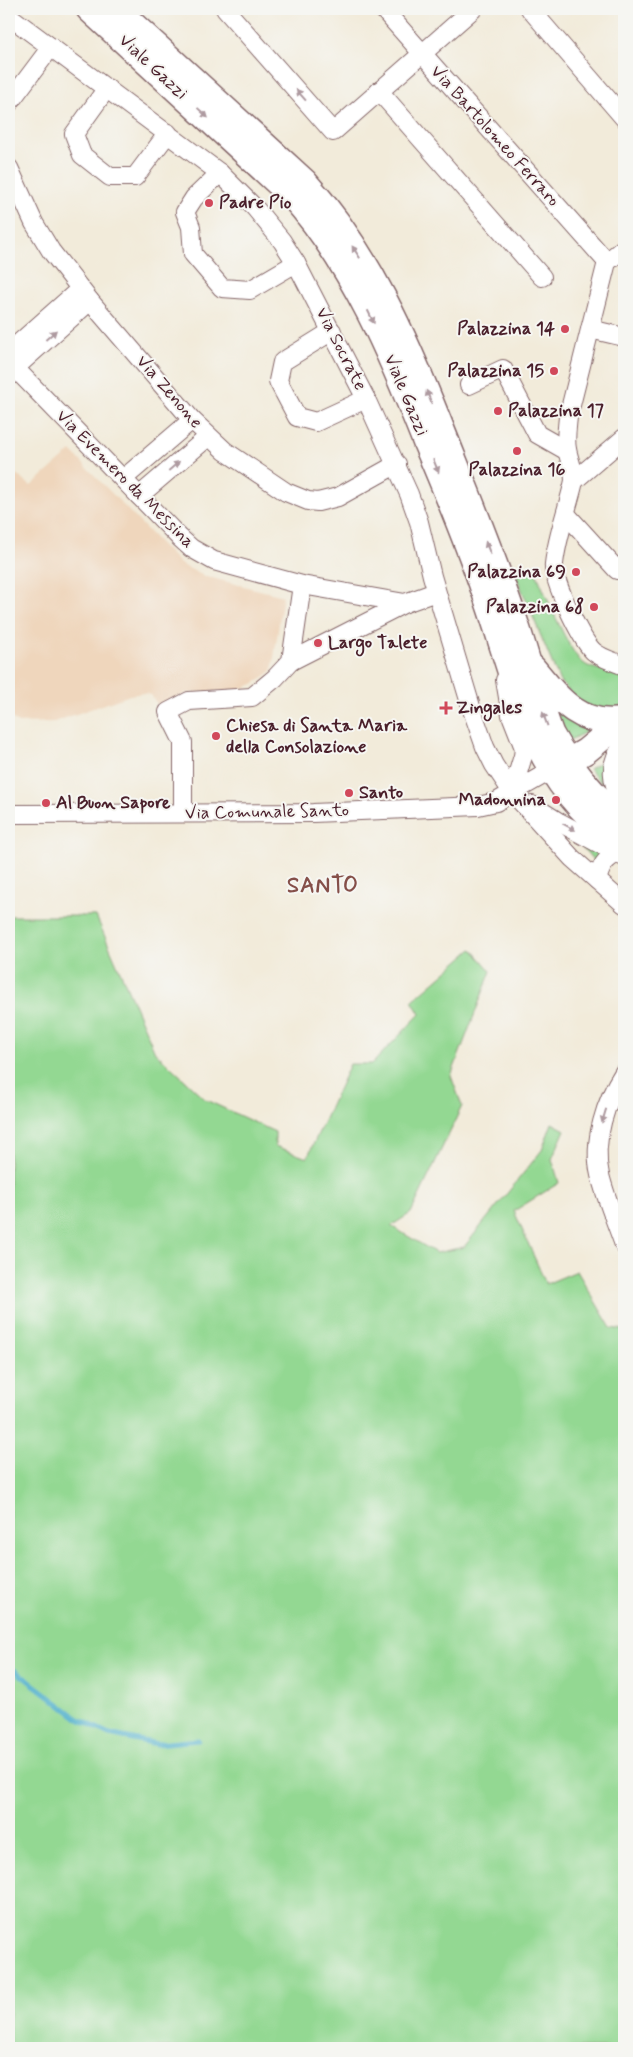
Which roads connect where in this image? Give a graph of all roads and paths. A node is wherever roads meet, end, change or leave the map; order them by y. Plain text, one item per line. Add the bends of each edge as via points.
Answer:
1 (89, 9) edge
2 (116, 9) edge
3 (225, 9) edge
4 (384, 9) edge
5 (473, 9) edge
6 (530, 9) edge
7 (9, 16) edge
8 (52, 47) junction
9 (422, 54) junction
10 (107, 88) junction
11 (379, 92) junction
12 (9, 103) edge
13 (624, 118) edge
14 (168, 133) junction
15 (9, 168) edge
16 (220, 173) junction
17 (624, 248) edge
18 (607, 262) junction
19 (296, 263) junction
20 (542, 277) dead end
21 (85, 295) junction
22 (590, 329) junction
23 (332, 330) junction
24 (624, 337) edge
25 (11, 360) edge
26 (469, 385) dead end
27 (366, 399) junction
28 (192, 420) junction
29 (208, 437) junction
30 (624, 438) edge
31 (567, 451) junction
32 (397, 464) junction
33 (123, 479) junction
34 (574, 481) junction
35 (139, 496) junction
36 (566, 514) junction
37 (624, 565) edge
38 (293, 583) junction
39 (436, 592) junction
40 (405, 603) junction
41 (502, 643) junction
42 (291, 661) junction
43 (528, 662) junction
44 (624, 666) edge
45 (624, 720) edge
46 (624, 742) edge
47 (569, 761) junction
48 (512, 792) junction
49 (624, 803) edge
50 (183, 813) junction
51 (9, 814) edge
52 (624, 820) edge
53 (622, 851) edge
54 (597, 880) junction
55 (624, 904) edge
56 (624, 1072) edge
57 (624, 1245) edge

1 -> 41 main road, Viale Gazzi via 292,196 329,245 398,372 479,576
43 -> 2 main road, Viale Gazzi via 499,577 415,364 358,254 332,214 305,182
11 -> 3 street via 333,132
4 - 9 street, Via Bartolomeo Ferraro
5 - 9 street
6 - 13 street
7 - 8 street, Via Socrate
8 - 10 street, Via Socrate
8 - 12 street
9 - 11 street
9 - 18 street, Via Bartolomeo Ferraro
10 - 14 street, Via Socrate
10 - 14 street via 74,134 82,154 110,177 135,177
11 - 20 street
14 - 16 street, Via Socrate
15 - 21 street, Via Zenone via 34,223
16 - 19 street, Via Socrate via 268,222
16 - 19 street via 194,198 185,212 191,227 193,254 222,288 250,290
17 - 18 street
18 - 22 street
19 - 23 street, Via Socrate
21 - 25 street
21 - 28 street, Via Zenone
22 - 24 street
22 - 31 street via 568,417
23 - 27 street, Via Socrate
23 - 27 street via 282,362 278,381 297,417 316,422
25 - 33 street, Via Evemero da Messina
26 - 31 street via 503,369 537,434
27 - 32 street, Via Socrate
28 - 29 street, Via Zenone
28 - 33 street
29 - 32 street, Via Zenone via 286,492 308,501 338,497
35 -> 29 street
30 - 34 street
31 - 34 street
32 - 39 street, Via Socrate via 419,522
33 - 35 street, Via Evemero da Messina
34 - 36 street
35 - 38 street, Via Evemero da Messina via 180,538 203,556
36 - 37 street via 617,570
36 - 44 street via 554,564 556,580 586,643 599,655
38 - 40 street, Via Evemero da Messina
38 - 42 street
39 - 40 street
39 - 48 street, Via Socrate via 485,747
40 - 42 street
41 - 47 main road, Viale Gazzi via 536,743
41 - 48 street via 506,698 524,748
42 - 50 street via 252,697 189,701 168,712 183,742
43 - 45 main road via 570,708 593,719
47 -> 43 main road, Viale Gazzi via 551,734
45 - 47 main road
46 - 47 main road
46 - 49 street via 612,773 616,790
47 - 48 street, Via Comunale Santo
47 - 52 main road, Viale Gazzi via 603,802
47 - 53 main road, Viale Gazzi via 563,787
48 - 50 street, Via Comunale Santo via 496,802 478,806 313,813
48 -> 53 street via 560,822
48 - 54 street via 572,858
50 - 51 street, Via Comunale Santo
53 - 54 street via 601,865
54 - 55 street
56 -> 57 street via 606,1111 598,1160

